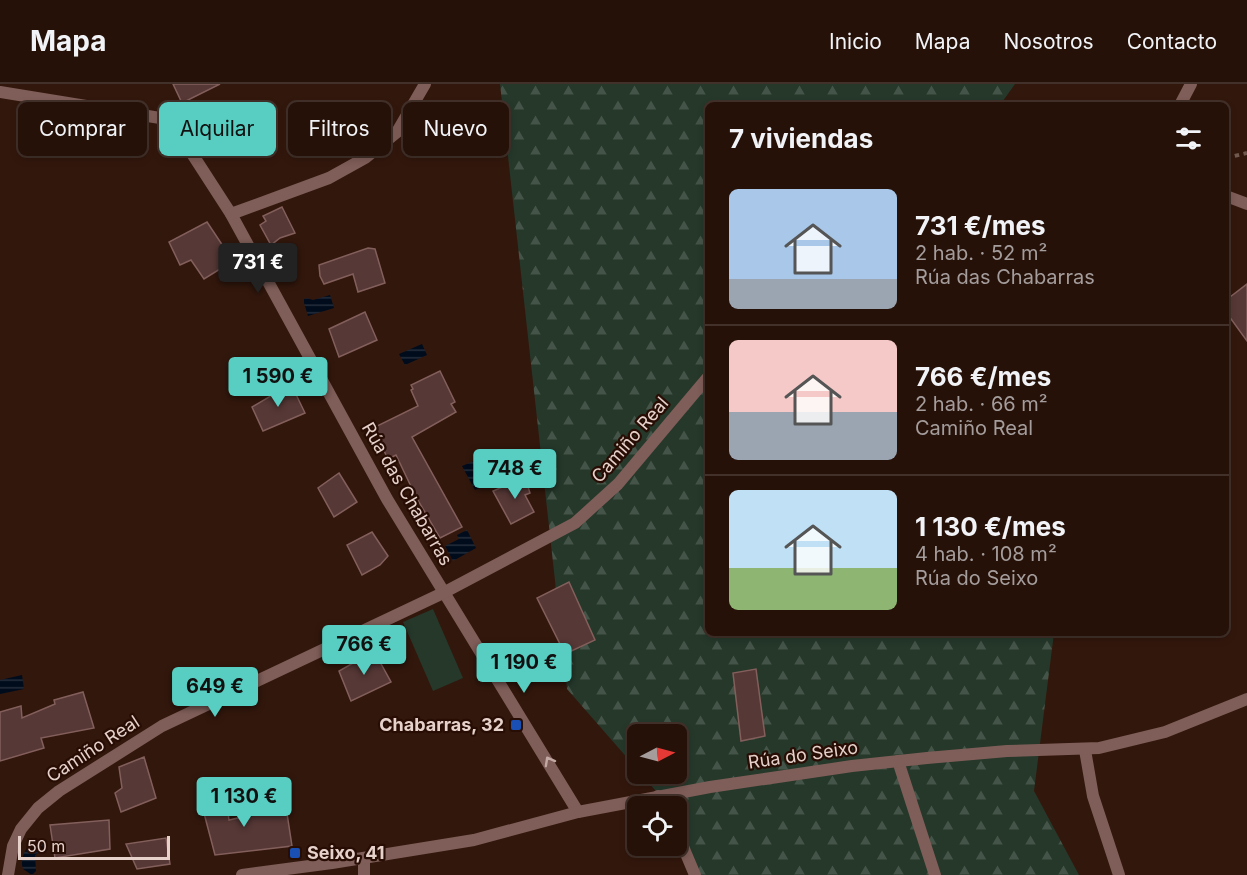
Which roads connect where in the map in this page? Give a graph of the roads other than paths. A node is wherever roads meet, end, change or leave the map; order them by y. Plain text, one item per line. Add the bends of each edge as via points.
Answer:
1 (425, 84) edge
2 (1191, 84) edge
3 (0, 92) edge
4 (1182, 102) edge
5 (1229, 197) edge
6 (1247, 204) edge
7 (231, 214) junction
8 (705, 381) edge
9 (443, 593) junction
10 (1247, 699) edge
11 (1085, 750) junction
12 (898, 761) junction
13 (687, 796) edge
14 (627, 806) edge
15 (578, 812) junction
16 (687, 856) edge
17 (364, 858) junction
18 (8, 875) edge
19 (242, 875) edge
20 (364, 875) edge
21 (695, 875) edge
22 (935, 875) edge
23 (1119, 875) edge

1 - 7 street via 397,132 365,158 329,178
2 - 4 street
3 - 7 street, Rúa das Chabarras via 160,118 189,149
5 - 6 street
7 - 9 street, Rúa das Chabarras
8 - 9 street, Camiño Real via 618,484 575,523
15 -> 9 street, Rúa das Chabarras
9 - 18 street, Camiño Real via 162,726 59,791 21,829 13,846
10 - 11 street, Rúa do Seixo via 1165,732
11 - 12 street, Rúa do Seixo
11 - 23 street via 1093,796
12 - 13 street, Rúa do Seixo via 753,781
12 - 22 street
14 - 15 street, Rúa do Seixo
15 - 17 street, Rúa do Seixo via 474,840
16 - 21 street
17 - 19 street, Rúa do Seixo
17 - 20 street

